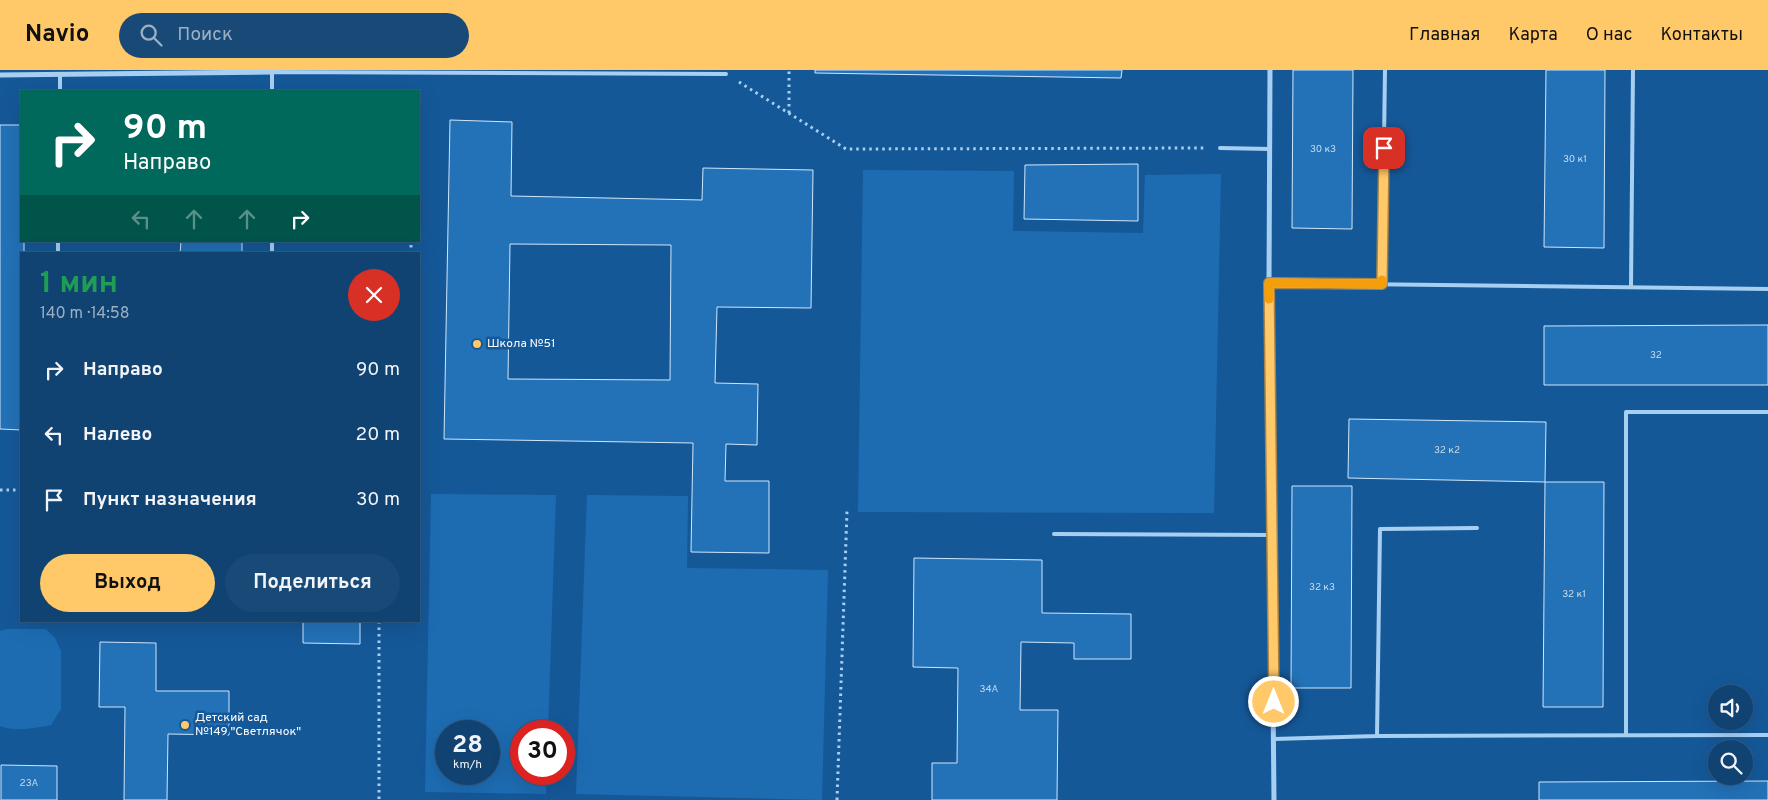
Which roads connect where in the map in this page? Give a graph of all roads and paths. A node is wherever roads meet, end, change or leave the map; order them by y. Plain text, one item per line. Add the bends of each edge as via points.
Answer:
1 (789, 70) edge
2 (1270, 70) edge
3 (1385, 70) edge
4 (1633, 70) edge
5 (237, 71) edge
6 (272, 72) junction
7 (60, 74) junction
8 (726, 74) joint
9 (0, 75) edge
10 (60, 90) edge
11 (272, 90) edge
12 (789, 113) junction
13 (1220, 148) joint
14 (1270, 149) junction
15 (1269, 283) junction
16 (1382, 284) junction
17 (1632, 287) junction
18 (1768, 289) edge
19 (1768, 412) edge
20 (0, 490) edge
21 (20, 490) edge
22 (846, 511) dead end
23 (1477, 528) dead end
24 (1054, 534) dead end
25 (1272, 535) junction
26 (379, 622) edge
27 (1626, 734) junction
28 (1768, 734) edge
29 (1378, 736) junction
30 (1274, 739) junction
31 (379, 800) edge
32 (837, 800) edge
33 (1274, 800) edge

1 - 12 path
2 - 14 street
3 - 16 lane
4 - 17 lane
5 - 6 street
5 - 7 street
6 - 8 lane
6 - 11 lane
7 - 9 street
7 - 10 lane
8 - 12 path
12 - 13 path via 846,149
13 - 14 lane
14 - 15 street
15 - 16 lane
15 - 25 street
16 - 17 lane
17 - 18 lane
19 - 27 lane via 1626,412
20 - 21 path
22 - 32 path
23 - 29 lane via 1380,529
24 - 25 lane
25 - 30 street
26 - 31 path
27 - 28 lane
27 - 29 lane
29 - 30 lane
30 - 33 street

